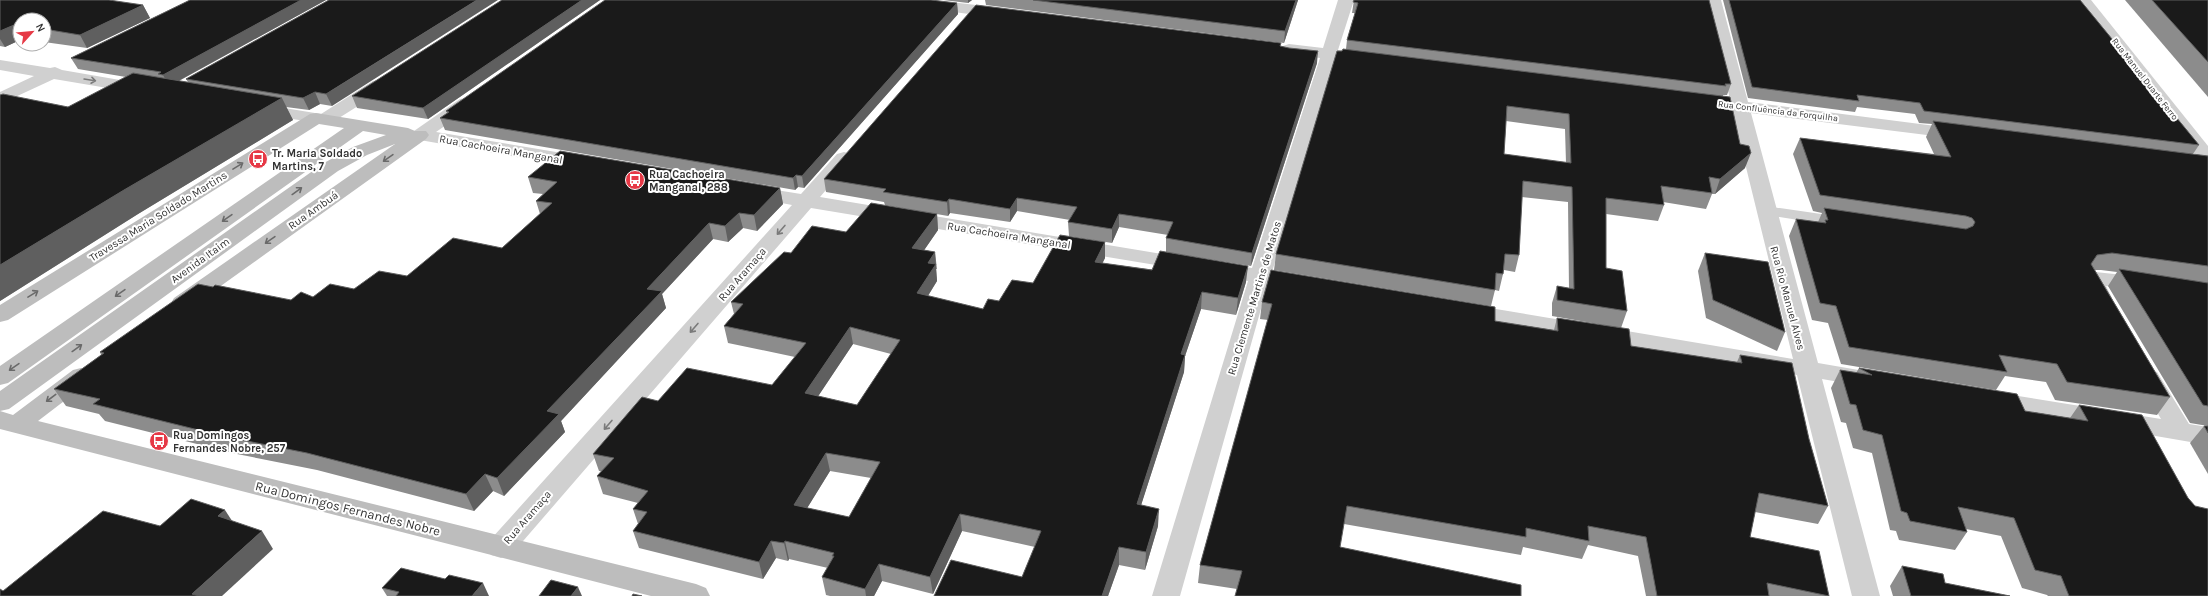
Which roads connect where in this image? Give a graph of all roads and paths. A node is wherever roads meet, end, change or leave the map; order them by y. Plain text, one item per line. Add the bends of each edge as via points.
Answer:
1 (896, 0) edge
2 (1346, 0) edge
3 (1713, 0) edge
4 (2083, 0) edge
5 (976, 5) edge
6 (1020, 15) edge
7 (957, 27) edge
8 (1274, 47) edge
9 (1329, 54) junction
10 (79, 61) edge
11 (1384, 61) edge
12 (0, 65) edge
13 (51, 74) junction
14 (391, 77) edge
15 (156, 91) edge
16 (478, 95) edge
17 (0, 99) edge
18 (1683, 99) edge
19 (247, 106) edge
20 (1738, 106) junction
21 (320, 119) junction
22 (360, 125) junction
23 (414, 134) junction
24 (1973, 136) edge
25 (853, 147) edge
26 (323, 161) junction
27 (2203, 162) edge
28 (598, 165) edge
29 (737, 189) edge
30 (806, 201) junction
31 (1765, 211) junction
32 (1858, 224) edge
33 (1260, 276) junction
34 (1315, 285) edge
35 (2162, 286) edge
36 (1448, 308) edge
37 (0, 315) edge
38 (164, 316) edge
39 (2114, 320) edge
40 (2138, 360) edge
41 (100, 362) edge
42 (1806, 368) junction
43 (0, 377) edge
44 (1885, 381) edge
45 (1970, 396) edge
46 (0, 403) edge
47 (8, 423) edge
48 (2181, 432) junction
49 (2208, 436) edge
50 (501, 547) junction
51 (696, 596) edge
52 (1166, 596) edge
53 (1866, 596) edge

1 - 5 street
2 - 9 street, Rua Clemente Martins de Matos
3 - 20 street, Rua Rio Manuel Alves
4 - 27 street, Rua Manuel Duarte Ferro
5 - 6 street
5 - 7 street
8 - 9 street
9 - 11 street
9 - 33 street, Rua Clemente Martins de Matos
10 - 13 street
12 - 13 street
13 -> 15 street
13 - 17 street
14 - 21 street
16 - 23 street, Rua Ambuá
18 - 20 street, Rua Confluência da Forquilha
19 - 21 street, Rua Cachoeira Manganal
20 - 24 street, Rua Confluência da Forquilha
20 - 31 street, Rua Rio Manuel Alves
21 - 22 street, Rua Cachoeira Manganal
37 -> 21 street, Travessa Maria Soldado Martins
22 - 23 street, Rua Cachoeira Manganal
22 - 26 street, Avenida Itaim
23 - 26 street, Avenida Itaim
23 - 28 street, Rua Cachoeira Manganal
23 -> 38 street, Rua Ambuá
25 - 30 street, Rua Aramaça
26 -> 43 street, Avenida Itaim
46 -> 26 street, Avenida Itaim
29 - 30 street, Rua Cachoeira Manganal
30 - 33 street, Rua Cachoeira Manganal
30 -> 50 street, Rua Aramaça
31 - 32 lane
31 - 42 street, Rua Rio Manuel Alves
33 - 34 street, Rua Cachoeira Manganal
33 - 52 street, Rua Clemente Martins de Matos
35 - 39 street via 2095,278 2094,287
36 - 42 street
40 - 48 street
41 -> 47 street
42 - 44 street
42 - 53 street, Rua Rio Manuel Alves
45 - 48 street
47 - 50 street, Rua Domingos Fernandes Nobre
48 - 49 street
50 - 51 street, Rua Domingos Fernandes Nobre

